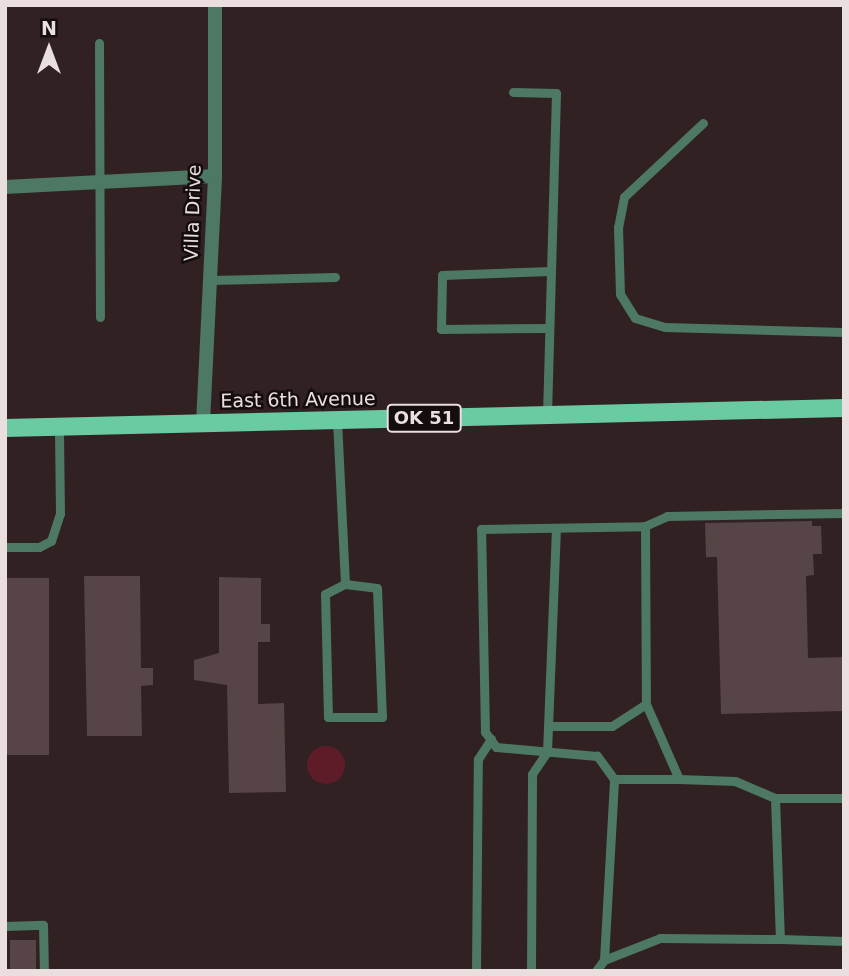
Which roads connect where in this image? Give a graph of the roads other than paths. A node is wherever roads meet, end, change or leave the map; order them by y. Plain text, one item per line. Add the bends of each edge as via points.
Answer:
1 (215, 5) edge
2 (99, 43) dead end
3 (513, 92) dead end
4 (703, 123) dead end
5 (215, 176) junction
6 (100, 182) junction
7 (5, 187) edge
8 (551, 271) junction
9 (335, 277) dead end
10 (210, 280) junction
11 (100, 317) dead end
12 (549, 328) junction
13 (844, 332) edge
14 (844, 408) edge
15 (547, 415) junction
16 (337, 420) junction
17 (202, 423) junction
18 (59, 426) junction
19 (5, 428) edge
20 (844, 513) edge
21 (645, 526) junction
22 (556, 528) junction
23 (5, 547) edge
24 (345, 584) junction
25 (646, 704) junction
26 (548, 726) junction
27 (491, 739) junction
28 (547, 752) junction
29 (614, 779) junction
30 (679, 779) junction
31 (844, 797) edge
32 (775, 798) junction
33 (5, 926) edge
34 (780, 939) junction
35 (844, 941) edge
36 (604, 960) junction
37 (44, 971) edge
38 (477, 971) edge
39 (531, 971) edge
40 (596, 971) edge

1 - 5 street, Villa Drive
2 - 6 lane
3 - 8 lane via 556,93
4 - 13 lane via 624,197 618,227 620,294 635,317 665,327
5 - 6 street
5 - 10 street, Villa Drive
6 - 7 street
6 - 11 lane
8 - 12 lane
8 - 12 lane via 442,275 441,329
9 - 10 lane
10 - 17 street, Villa Drive
12 - 15 lane
14 - 15 main road, East 6th Avenue / OK 51
15 - 16 main road, East 6th Avenue / OK 51
16 - 17 main road, East 6th Avenue / OK 51
16 - 24 lane
17 - 18 main road, East 6th Avenue / OK 51
18 - 19 main road, East 6th Avenue / OK 51
18 - 23 lane via 60,514 51,541 39,547
20 - 21 lane via 667,516
21 - 22 lane
21 - 25 lane
22 - 26 lane
22 - 27 lane via 481,529 485,732
24 - 24 lane via 325,594 328,718 382,716 377,588
25 - 26 lane via 612,726
25 - 30 lane
26 - 28 lane
27 - 28 lane via 496,747
27 - 38 lane via 478,759
28 - 29 lane via 597,756
28 - 39 lane via 532,774
29 - 30 lane
29 - 36 lane
30 - 32 lane via 735,781
31 - 32 lane
32 - 34 lane
33 - 37 lane via 43,925
34 - 35 lane
34 - 36 lane via 660,938
36 - 40 lane

